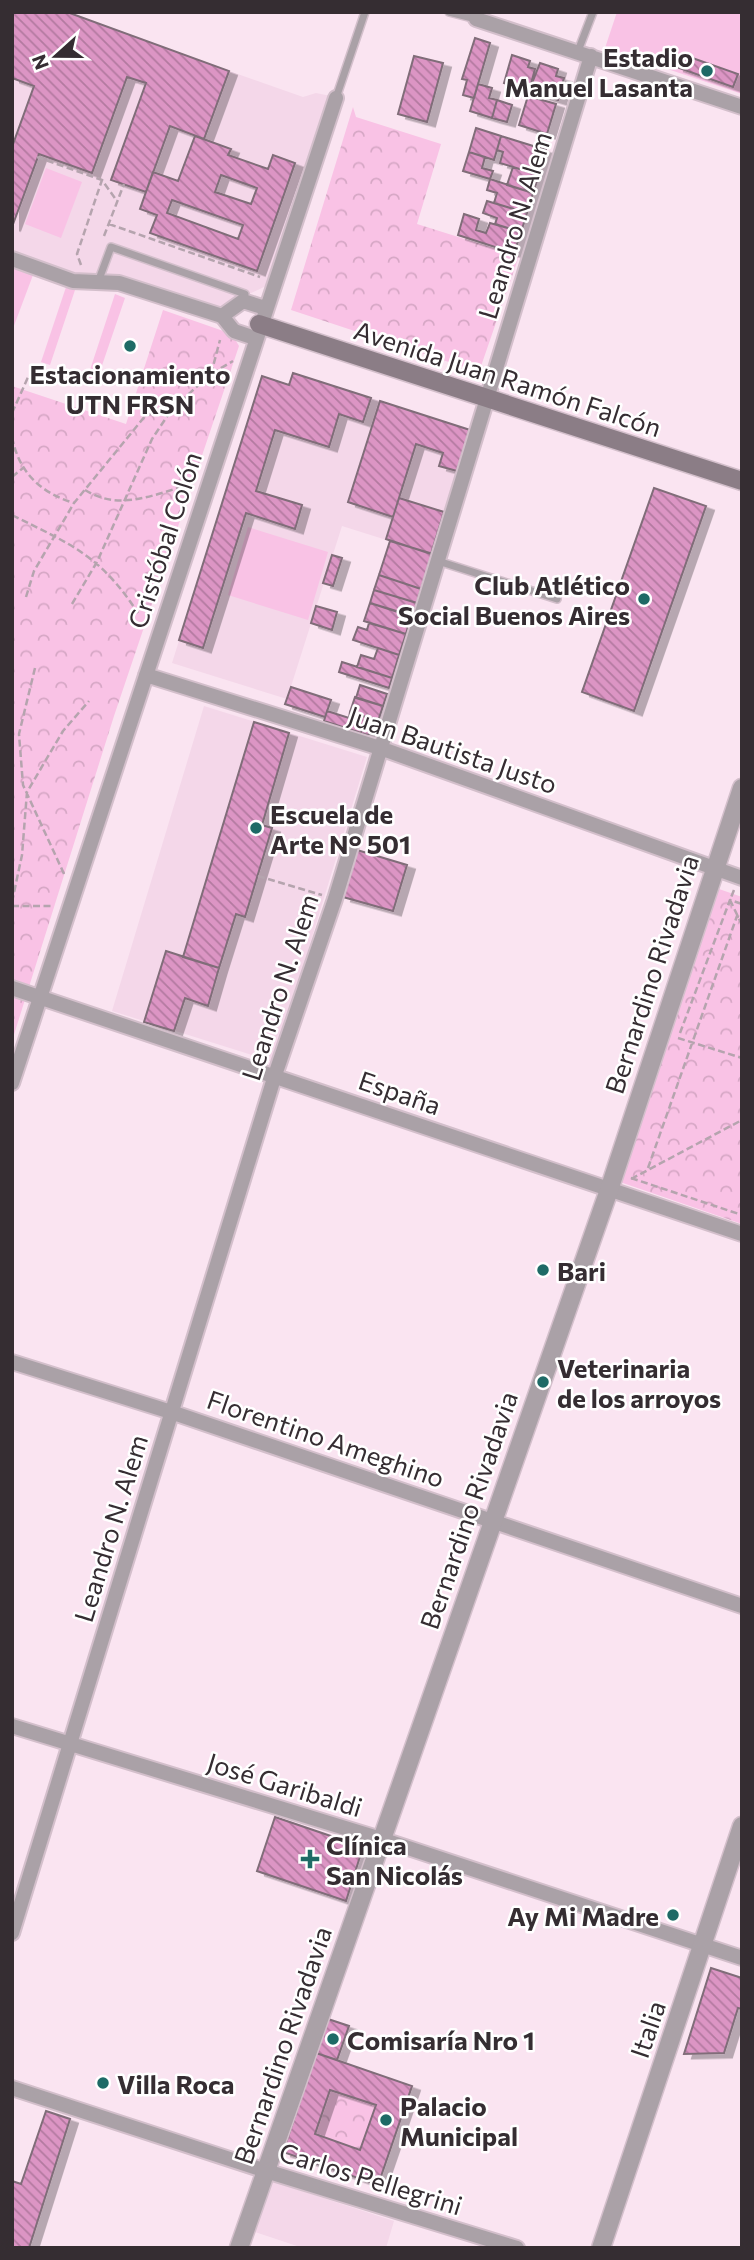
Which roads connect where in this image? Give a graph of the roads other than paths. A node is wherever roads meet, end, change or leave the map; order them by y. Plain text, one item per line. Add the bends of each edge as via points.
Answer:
1 (365, 12) edge
2 (449, 12) edge
3 (593, 12) edge
4 (476, 19) joint
5 (585, 53) junction
6 (336, 97) joint
7 (742, 107) edge
8 (12, 259) edge
9 (93, 282) junction
10 (243, 301) junction
11 (223, 319) junction
12 (257, 330) junction
13 (487, 400) junction
14 (742, 481) edge
15 (438, 561) junction
16 (557, 599) dead end
17 (146, 675) junction
18 (380, 748) junction
19 (742, 788) edge
20 (714, 867) junction
21 (740, 877) edge
22 (12, 988) edge
23 (42, 1000) junction
24 (275, 1075) junction
25 (12, 1083) edge
26 (609, 1190) junction
27 (742, 1234) edge
28 (12, 1363) edge
29 (171, 1412) junction
30 (492, 1520) junction
31 (742, 1606) edge
32 (12, 1726) edge
33 (69, 1745) junction
34 (742, 1826) edge
35 (381, 1839) junction
36 (12, 1933) edge
37 (703, 1945) junction
38 (742, 1958) edge
39 (12, 2088) edge
40 (266, 2171) junction
41 (239, 2248) edge
42 (517, 2248) edge
43 (601, 2248) edge

1 - 6 lane, Cristóbal Colón
2 - 4 lane
3 - 5 lane, Leandro N. Alem
4 - 5 street
5 - 7 street
5 - 13 street, Leandro N. Alem
6 - 12 street, Cristóbal Colón
8 - 9 street via 73,281
9 - 10 lane via 111,247 245,294
9 - 11 street via 119,283
10 - 11 street
10 - 12 street
11 - 12 street via 234,331
12 - 13 main road, Avenida Juan Ramón Falcón
12 - 17 street, Cristóbal Colón
13 - 14 main road, Avenida Juan Ramón Falcón
13 - 15 street, Leandro N. Alem
15 - 16 lane
15 - 18 street, Leandro N. Alem
17 - 18 street, Juan Bautista Justo
17 - 23 street, Cristóbal Colón
18 - 20 street, Juan Bautista Justo
18 - 24 street, Leandro N. Alem
19 - 20 street, Bernardino Rivadavia
20 - 21 street, Juan Bautista Justo
20 - 26 street, Bernardino Rivadavia
22 - 23 street, España
23 - 24 street, España
23 - 25 street, Cristóbal Colón
24 - 26 street, España
24 - 29 street, Leandro N. Alem
26 - 27 street, España
26 - 30 street, Bernardino Rivadavia
28 - 29 street, Florentino Ameghino
29 - 30 street, Florentino Ameghino
29 - 33 street, Leandro N. Alem
30 - 31 street, Florentino Ameghino
30 - 35 street, Bernardino Rivadavia
32 - 33 street, José Garibaldi
33 - 35 street, José Garibaldi
33 - 36 street, Leandro N. Alem
34 - 37 street, Italia
35 - 37 street, José Garibaldi
35 - 40 street, Bernardino Rivadavia
37 - 38 street, José Garibaldi
37 - 43 street, Italia
39 - 40 street, Carlos Pellegrini
40 - 41 street, Bernardino Rivadavia
40 - 42 street, Carlos Pellegrini

